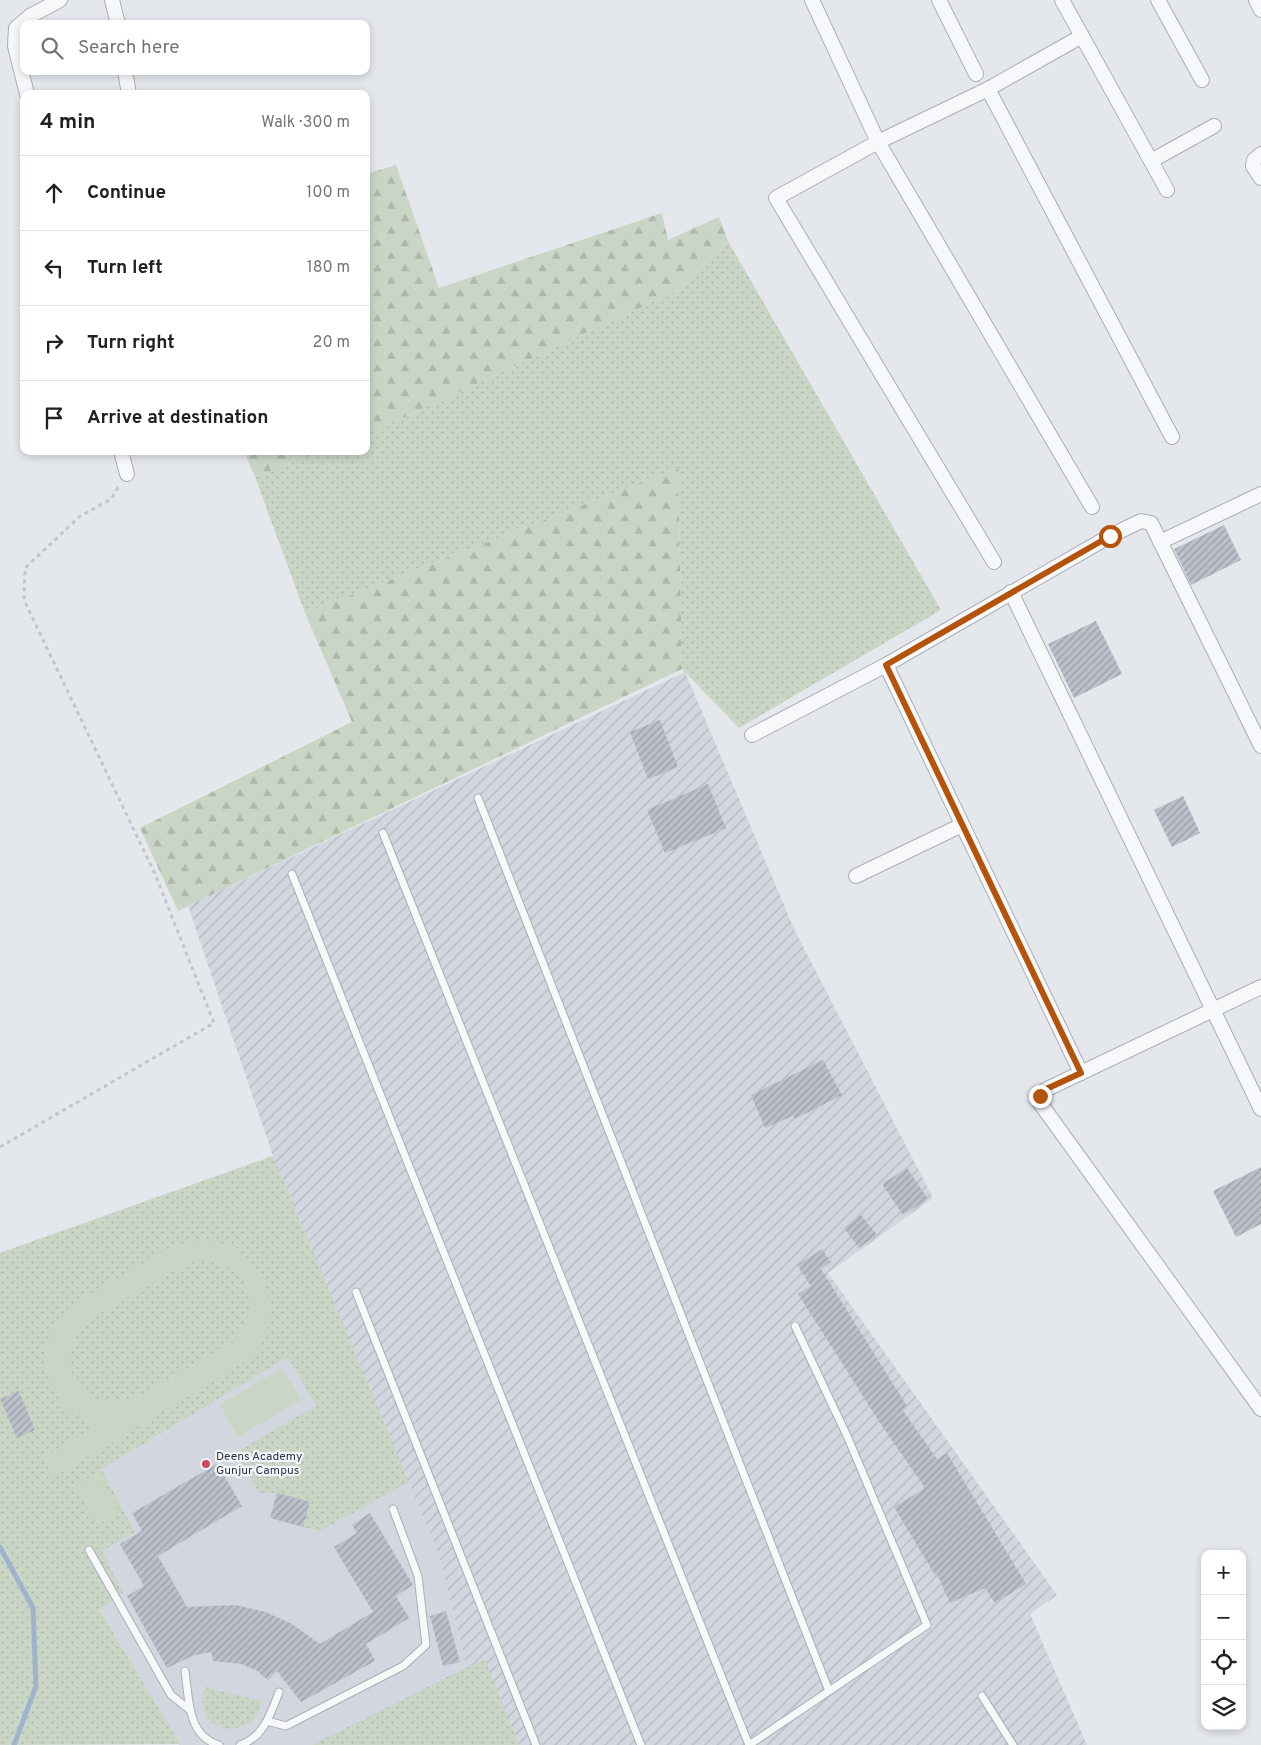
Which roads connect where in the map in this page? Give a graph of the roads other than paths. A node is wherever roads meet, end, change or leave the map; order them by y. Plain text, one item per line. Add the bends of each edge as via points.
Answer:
1 (60, 0) edge
2 (112, 0) edge
3 (812, 0) edge
4 (939, 0) edge
5 (1062, 0) edge
6 (1158, 0) edge
7 (1256, 0) edge
8 (1261, 10) edge
9 (25, 20) edge
10 (117, 20) edge
11 (20, 25) edge
12 (1082, 36) junction
13 (20, 66) edge
14 (976, 74) dead end
15 (22, 75) edge
16 (126, 75) edge
17 (1202, 80) dead end
18 (988, 89) junction
19 (26, 90) edge
20 (128, 90) edge
21 (1214, 126) dead end
22 (878, 142) junction
23 (1261, 154) edge
24 (1151, 161) junction
25 (1261, 178) edge
26 (1168, 190) dead end
27 (1172, 437) dead end
28 (122, 455) edge
29 (127, 474) road end
30 (1261, 494) edge
31 (1092, 507) dead end
32 (1160, 542) junction
33 (994, 562) dead end
34 (1011, 592) junction
35 (886, 665) junction
36 (752, 735) dead end
37 (1261, 746) edge
38 (478, 798) dead end
39 (962, 825) junction
40 (383, 833) dead end
41 (292, 874) dead end
42 (856, 876) dead end
43 (1261, 986) edge
44 (1212, 1010) junction
45 (1081, 1073) junction
46 (1261, 1109) edge
47 (356, 1292) dead end
48 (795, 1326) dead end
49 (1261, 1409) edge
50 (393, 1508) dead end
51 (89, 1550) dead end
52 (185, 1671) dead end
53 (829, 1691) junction
54 (278, 1692) dead end
55 (982, 1696) dead end
56 (190, 1710) junction
57 (267, 1721) junction
58 (219, 1745) edge
59 (240, 1745) edge
60 (536, 1745) edge
61 (641, 1745) edge
62 (749, 1745) edge
63 (1013, 1745) edge

1 - 9 street
2 - 10 street
3 - 22 street
4 - 14 street
5 - 12 street
6 - 17 street
7 - 8 street
11 - 13 street via 16,28 15,46
12 - 18 street
12 - 24 street
15 - 19 street
16 - 20 street
18 - 22 street
18 - 27 street
21 - 24 street
22 - 31 street
22 - 33 street via 776,198
23 - 25 street via 1253,166
24 - 26 street
28 - 29 street
30 - 32 street
32 - 34 street via 1151,522 1141,521
32 - 37 street
34 - 35 street
34 - 44 street
35 - 36 street
35 - 39 street
38 - 53 lane
39 - 42 street
39 - 45 street
40 - 62 lane
41 - 61 lane
43 - 44 street
44 - 45 street
44 - 46 street
45 - 49 street via 1044,1090 1040,1103
47 - 60 lane
48 - 53 lane via 848,1438 927,1625
50 - 57 lane via 418,1576 426,1645 403,1666 286,1726
51 - 56 lane via 171,1694
52 - 56 lane
53 - 62 lane
54 - 57 lane
55 - 63 lane
56 - 58 lane via 196,1728 205,1738
57 - 59 lane via 254,1738

